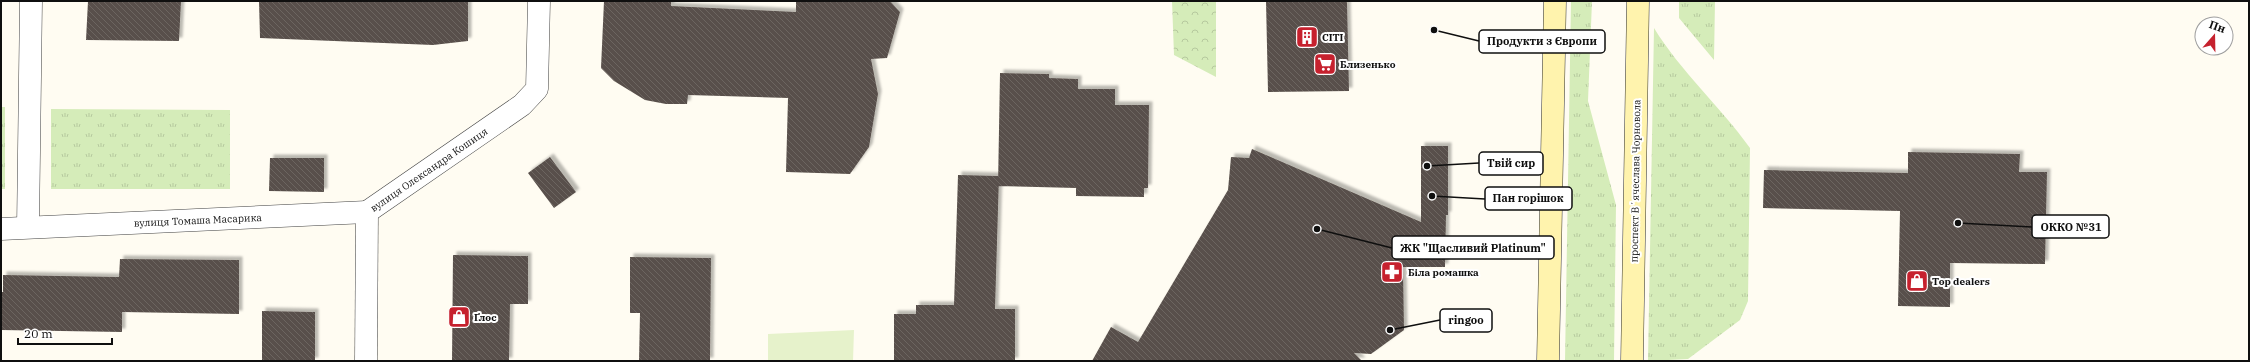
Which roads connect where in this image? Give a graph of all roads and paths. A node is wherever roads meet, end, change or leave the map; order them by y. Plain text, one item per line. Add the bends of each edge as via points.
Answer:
1 (31, 1) edge
2 (539, 1) edge
3 (1555, 1) edge
4 (1638, 1) edge
5 (367, 212) junction
6 (28, 227) junction
7 (1, 229) edge
8 (366, 361) edge
9 (1548, 361) edge
10 (1632, 361) edge

1 - 6 street
2 - 5 street, вулиця Олександра Кошиця via 537,89 522,105
3 - 9 main road
4 - 10 main road, проспект Вʼячеслава Чорновола
5 - 6 street, вулиця Томаша Масарика
5 - 8 street, вулиця Олександра Кошиця
6 - 7 street, вулиця Томаша Масарика

